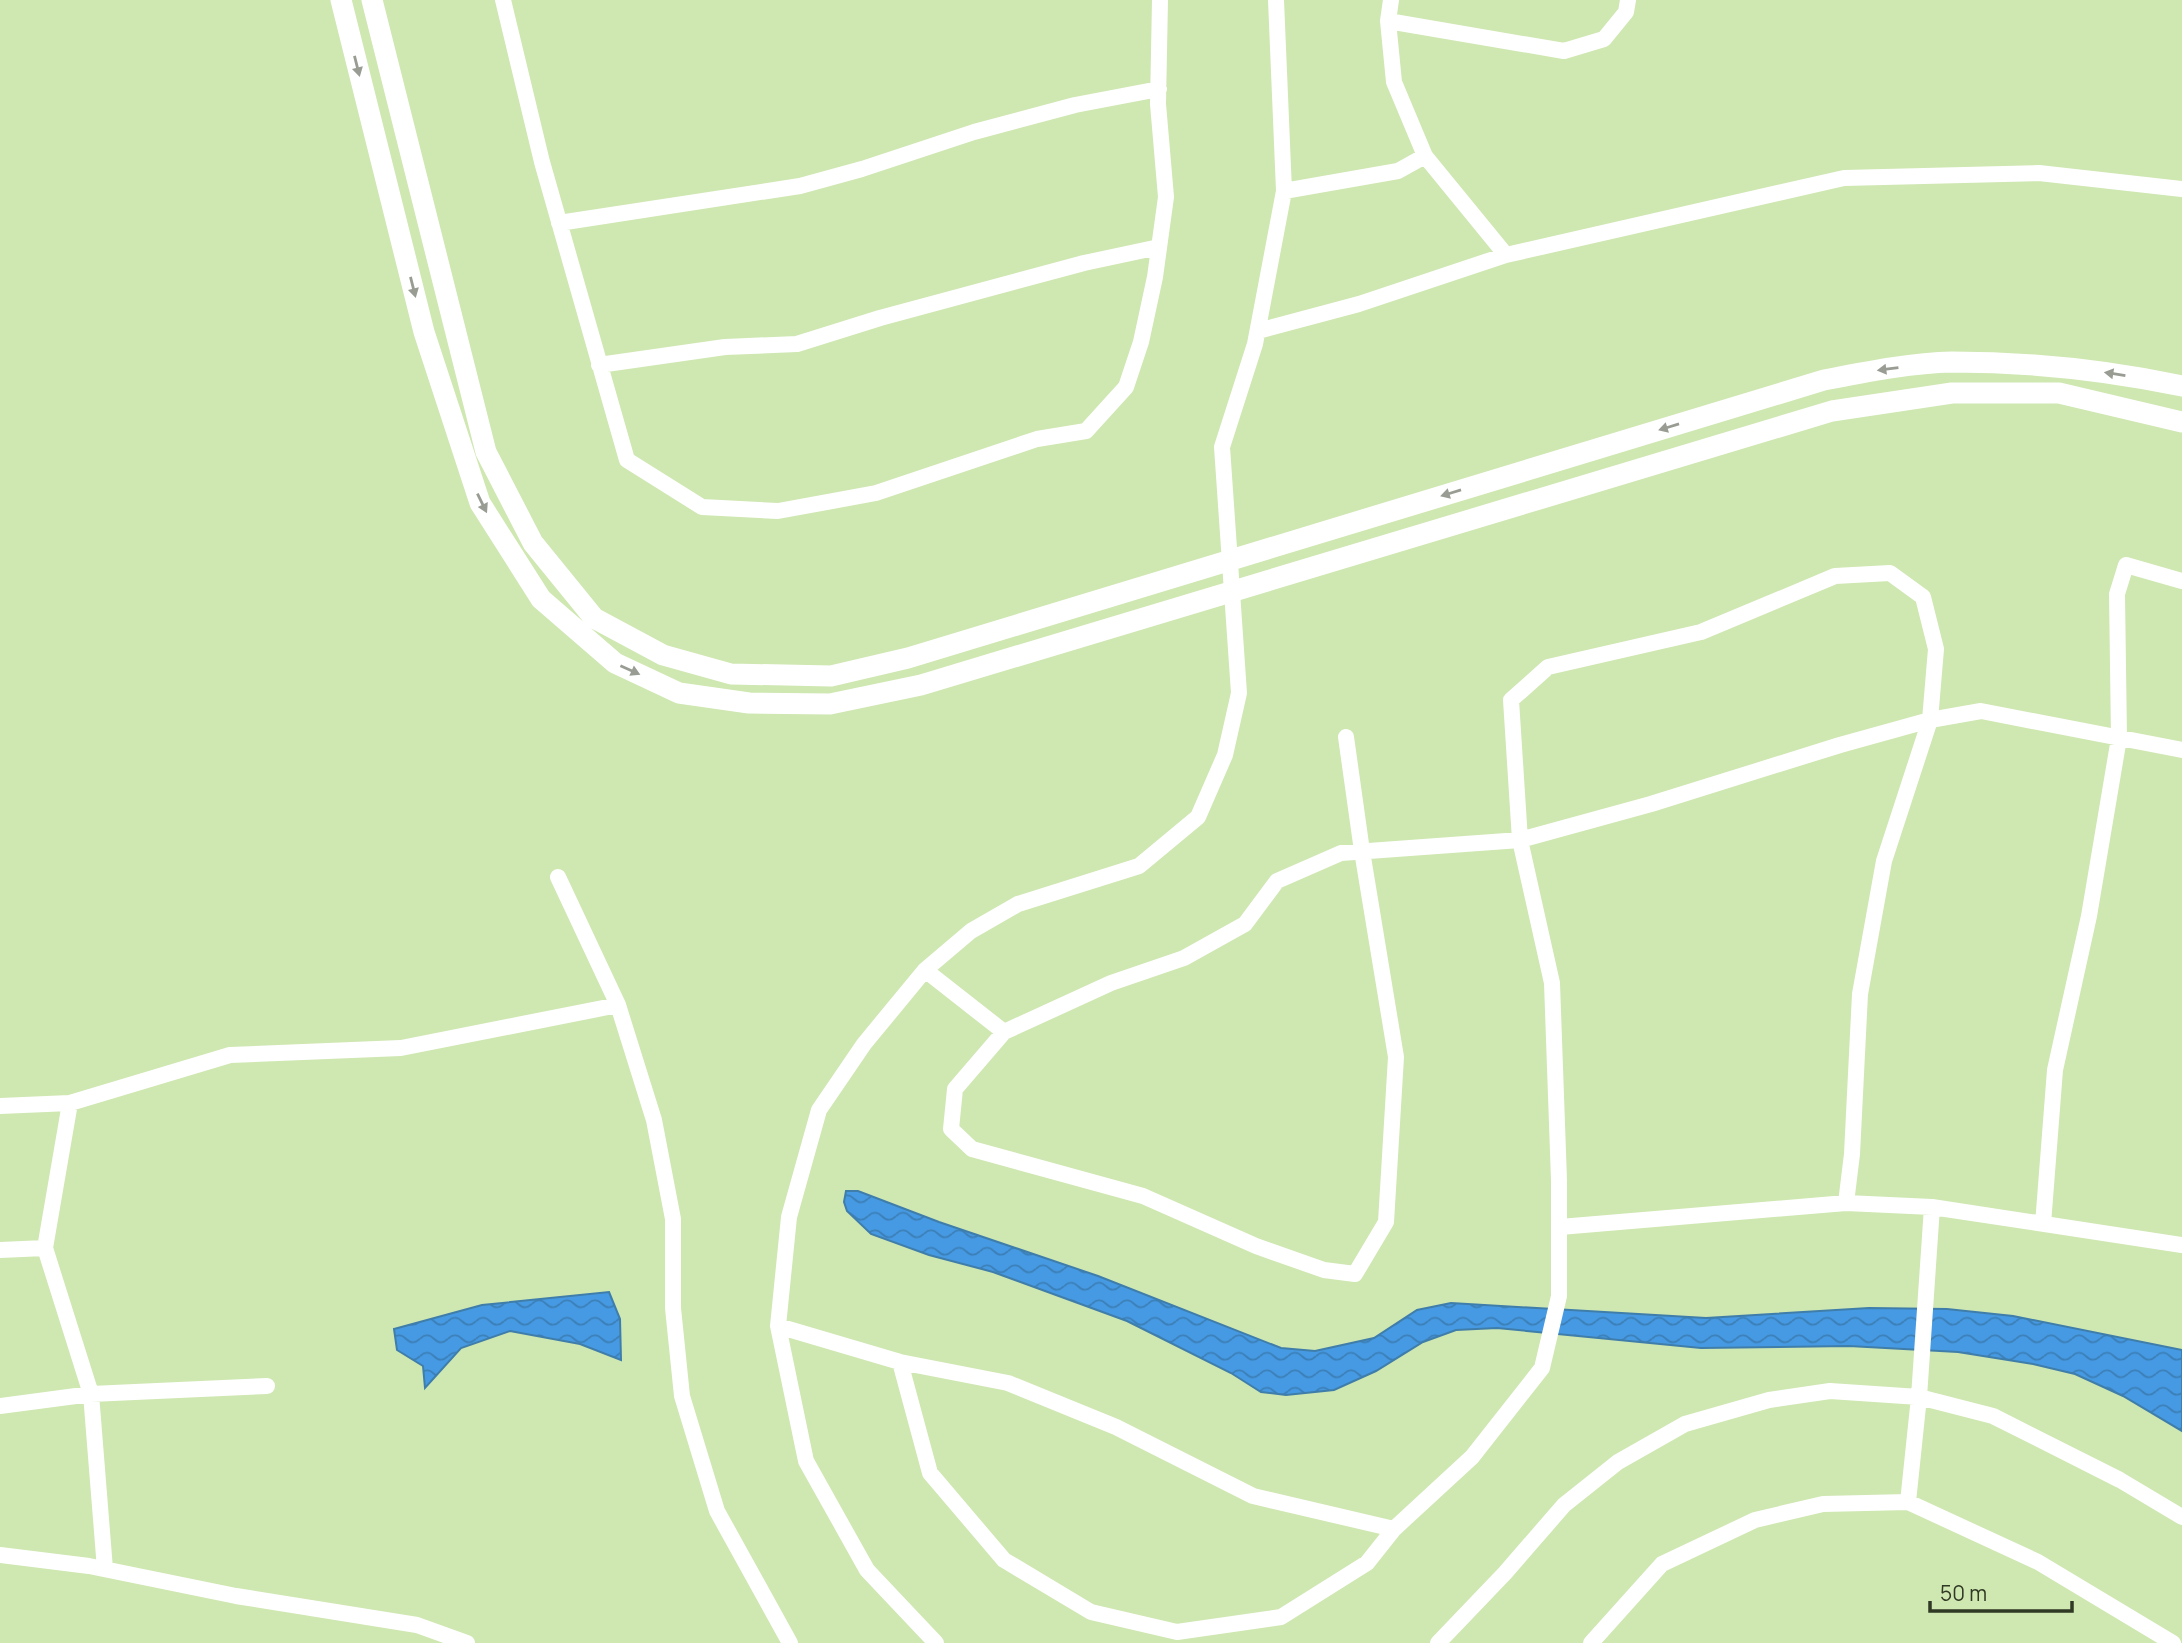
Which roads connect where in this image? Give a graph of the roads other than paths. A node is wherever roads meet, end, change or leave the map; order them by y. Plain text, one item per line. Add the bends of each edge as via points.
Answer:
1 (341, 0) edge
2 (372, 0) edge
3 (503, 0) edge
4 (1160, 0) edge
5 (1276, 0) edge
6 (1391, 0) edge
7 (1628, 0) edge
8 (1388, 21) junction
9 (1159, 89) junction
10 (1425, 156) junction
11 (2182, 189) edge
12 (1284, 191) junction
13 (559, 223) junction
14 (1159, 247) junction
15 (1506, 255) junction
16 (1258, 331) junction
17 (599, 365) junction
18 (2182, 386) edge
19 (2182, 422) edge
20 (2182, 581) edge
21 (1930, 720) junction
22 (1346, 737) dead end
23 (2119, 738) junction
24 (2182, 750) edge
25 (1520, 840) junction
26 (1362, 851) junction
27 (558, 877) dead end
28 (925, 970) junction
29 (618, 1005) junction
30 (1004, 1032) junction
31 (70, 1103) junction
32 (0, 1106) edge
33 (1846, 1203) junction
34 (1932, 1207) junction
35 (2043, 1224) junction
36 (1559, 1227) junction
37 (2182, 1245) edge
38 (45, 1248) junction
39 (0, 1250) edge
40 (778, 1326) junction
41 (900, 1362) junction
42 (267, 1386) dead end
43 (91, 1394) junction
44 (1919, 1396) junction
45 (0, 1406) edge
46 (1908, 1502) junction
47 (2182, 1517) edge
48 (1394, 1529) junction
49 (0, 1555) edge
50 (105, 1569) junction
51 (467, 1643) edge
52 (790, 1643) edge
53 (936, 1643) edge
54 (1438, 1643) edge
55 (1591, 1643) edge
56 (2173, 1643) edge

1 -> 19 street via 424,332 480,503 541,599 615,663 679,693 749,703 830,704 921,685 1832,411 1952,393 2059,393
18 -> 2 street via 2058,366 1950,362 1824,380 908,658 831,676 731,674 663,655 594,618 533,544 486,452
3 - 13 street
4 - 9 street
5 - 12 street
6 - 8 street
7 - 8 street via 1626,12 1604,39 1564,51
8 - 10 street via 1394,82
9 - 13 street via 974,132 800,186
9 - 14 street via 1166,197
10 - 12 street via 1398,171
10 - 15 street
11 - 15 street via 2039,173 1844,178
12 - 16 street
13 - 17 street
14 - 17 street via 1072,266 797,344 725,347
14 - 17 street via 1141,342 1126,387 1086,431 1037,439 876,493 778,511 702,507 627,460
15 - 16 street via 1359,304
16 - 28 street via 1222,447 1238,693 1225,755 1198,817 1139,866 1018,904 971,930
20 - 23 street via 2126,565 2117,594
21 - 23 street via 1982,711
21 - 25 street
21 - 25 street via 1936,649 1923,597 1890,573 1835,576 1702,632 1548,667 1511,700
21 - 33 street via 1884,861 1862,981
22 - 26 street
23 - 24 street
23 - 35 street via 2089,916 2055,1070
25 - 26 street
25 - 36 street via 1552,983
26 - 30 street via 1340,853 1277,881 1245,924 1184,958 1111,983
26 - 30 street via 1396,1057 1387,1222 1355,1275 1324,1270 1256,1246 1143,1196 972,1149 951,1129 955,1089
27 - 29 street
28 - 30 street
28 - 40 street via 864,1044 819,1110 789,1217
29 - 31 street via 401,1048 230,1055
29 - 52 street via 654,1120 673,1219 673,1308 682,1396 717,1511
31 - 32 street
31 - 38 street
33 - 34 street
33 - 36 street
34 - 35 street
34 - 44 street
35 - 37 street
36 - 48 street via 1559,1296 1542,1368 1472,1457
38 - 39 street
38 - 43 street
40 - 41 street
40 - 53 street via 806,1461 867,1570
41 - 48 street via 1008,1383 1116,1427 1253,1496
41 - 48 street via 930,1473 1004,1560 1091,1612 1178,1632 1281,1618 1367,1563
42 - 43 street
43 - 45 street
43 - 50 street
44 - 46 street
44 - 47 street via 1993,1416
44 - 54 street via 1830,1391 1769,1400 1685,1424 1618,1462 1564,1505
46 - 55 street via 1823,1504 1755,1520 1662,1564
46 - 56 street via 2038,1562
49 - 50 street
50 - 51 street via 416,1625

